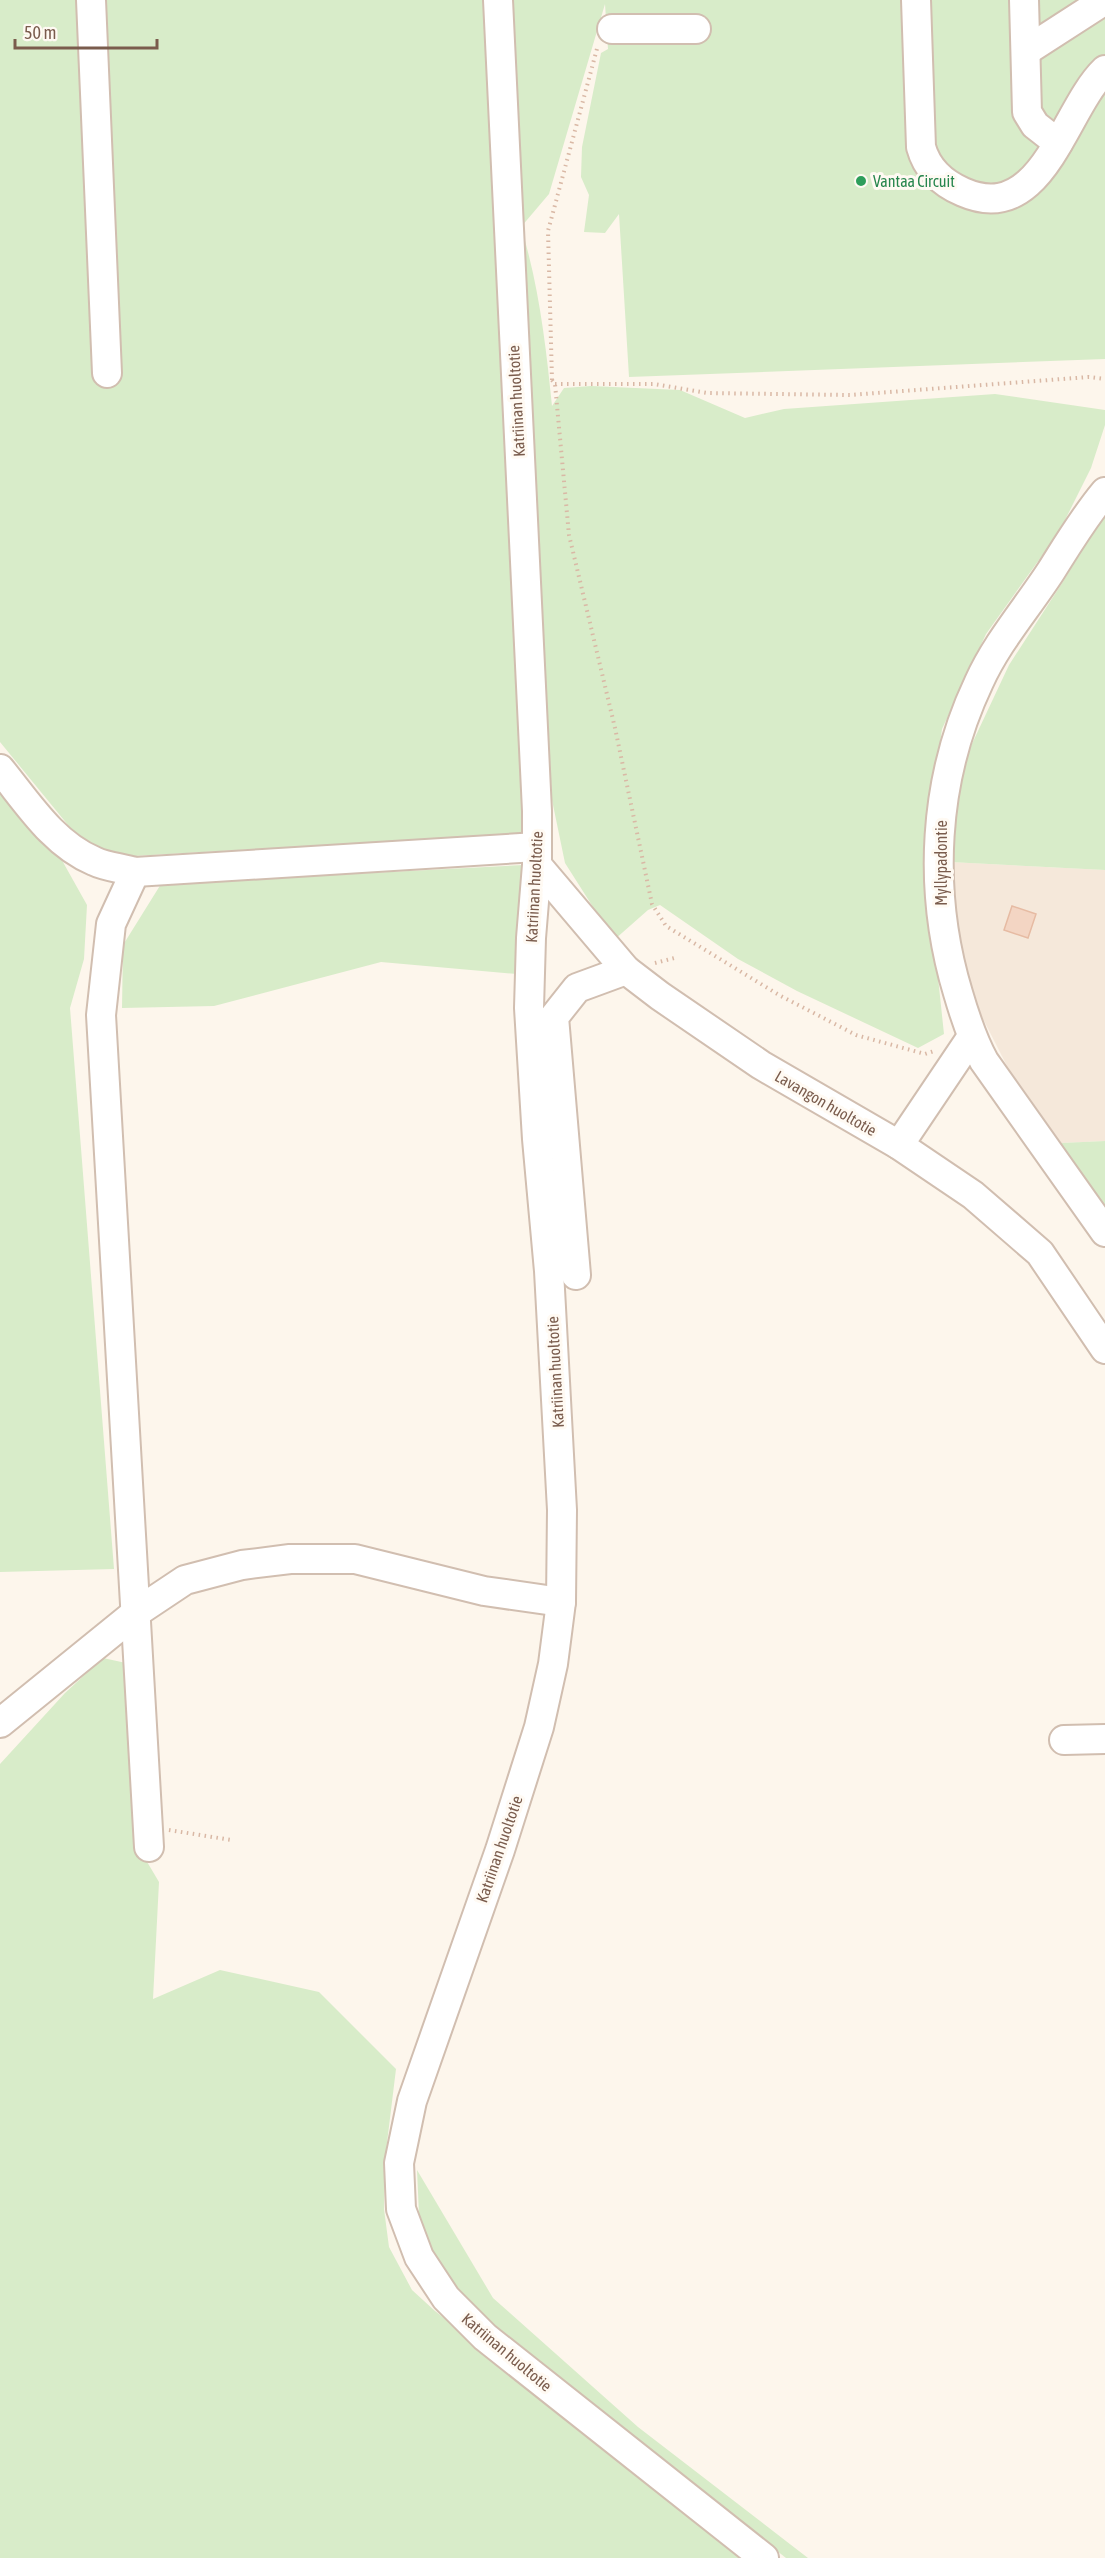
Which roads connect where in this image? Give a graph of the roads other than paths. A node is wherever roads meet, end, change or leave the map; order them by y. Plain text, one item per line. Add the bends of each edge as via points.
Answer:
1 (91, 0) edge
2 (498, 0) edge
3 (916, 0) edge
4 (1024, 0) edge
5 (1105, 0) edge
6 (612, 29) road end
7 (696, 29) dead end
8 (1026, 51) junction
9 (1105, 70) edge
10 (1058, 143) junction
11 (107, 373) dead end
12 (1105, 492) edge
13 (0, 769) edge
14 (537, 856) junction
15 (135, 872) junction
16 (626, 970) junction
17 (971, 1038) junction
18 (899, 1145) junction
19 (1105, 1232) edge
20 (576, 1275) dead end
21 (1105, 1348) edge
22 (561, 1602) junction
23 (136, 1612) junction
24 (0, 1723) edge
25 (1105, 1739) edge
26 (1064, 1740) dead end
27 (149, 1837) road end
28 (764, 2558) edge

1 - 11 street
2 - 14 street, Katriinan huoltotie
3 - 10 street via 921,147 926,162 939,177 975,197 1002,197 1034,180
4 - 8 street
5 - 8 street
6 - 7 street
8 - 10 street via 1027,112 1035,125
9 - 10 street via 1089,89
12 - 17 street, Myllypadontie via 1080,524 980,680 949,768 939,837 941,906 952,973
13 - 15 street via 50,830 72,850 95,862
14 - 15 street
14 - 16 street, Lavangon huoltotie
14 - 22 street, Katriinan huoltotie via 528,1008 549,1271 562,1510
15 - 23 street via 111,924 101,1015
16 - 18 street, Lavangon huoltotie via 761,1065
16 - 20 street via 577,988 554,1017
17 - 18 street
17 - 19 street, Myllypadontie
18 - 21 street, Lavangon huoltotie via 973,1195 1040,1253
22 - 23 street via 484,1591 355,1559 290,1559 242,1565 185,1580
22 - 28 street, Katriinan huoltotie via 539,1727 412,2101 399,2163 400,2209 424,2265 446,2298 485,2337
23 - 24 street
23 - 27 street
25 - 26 street

